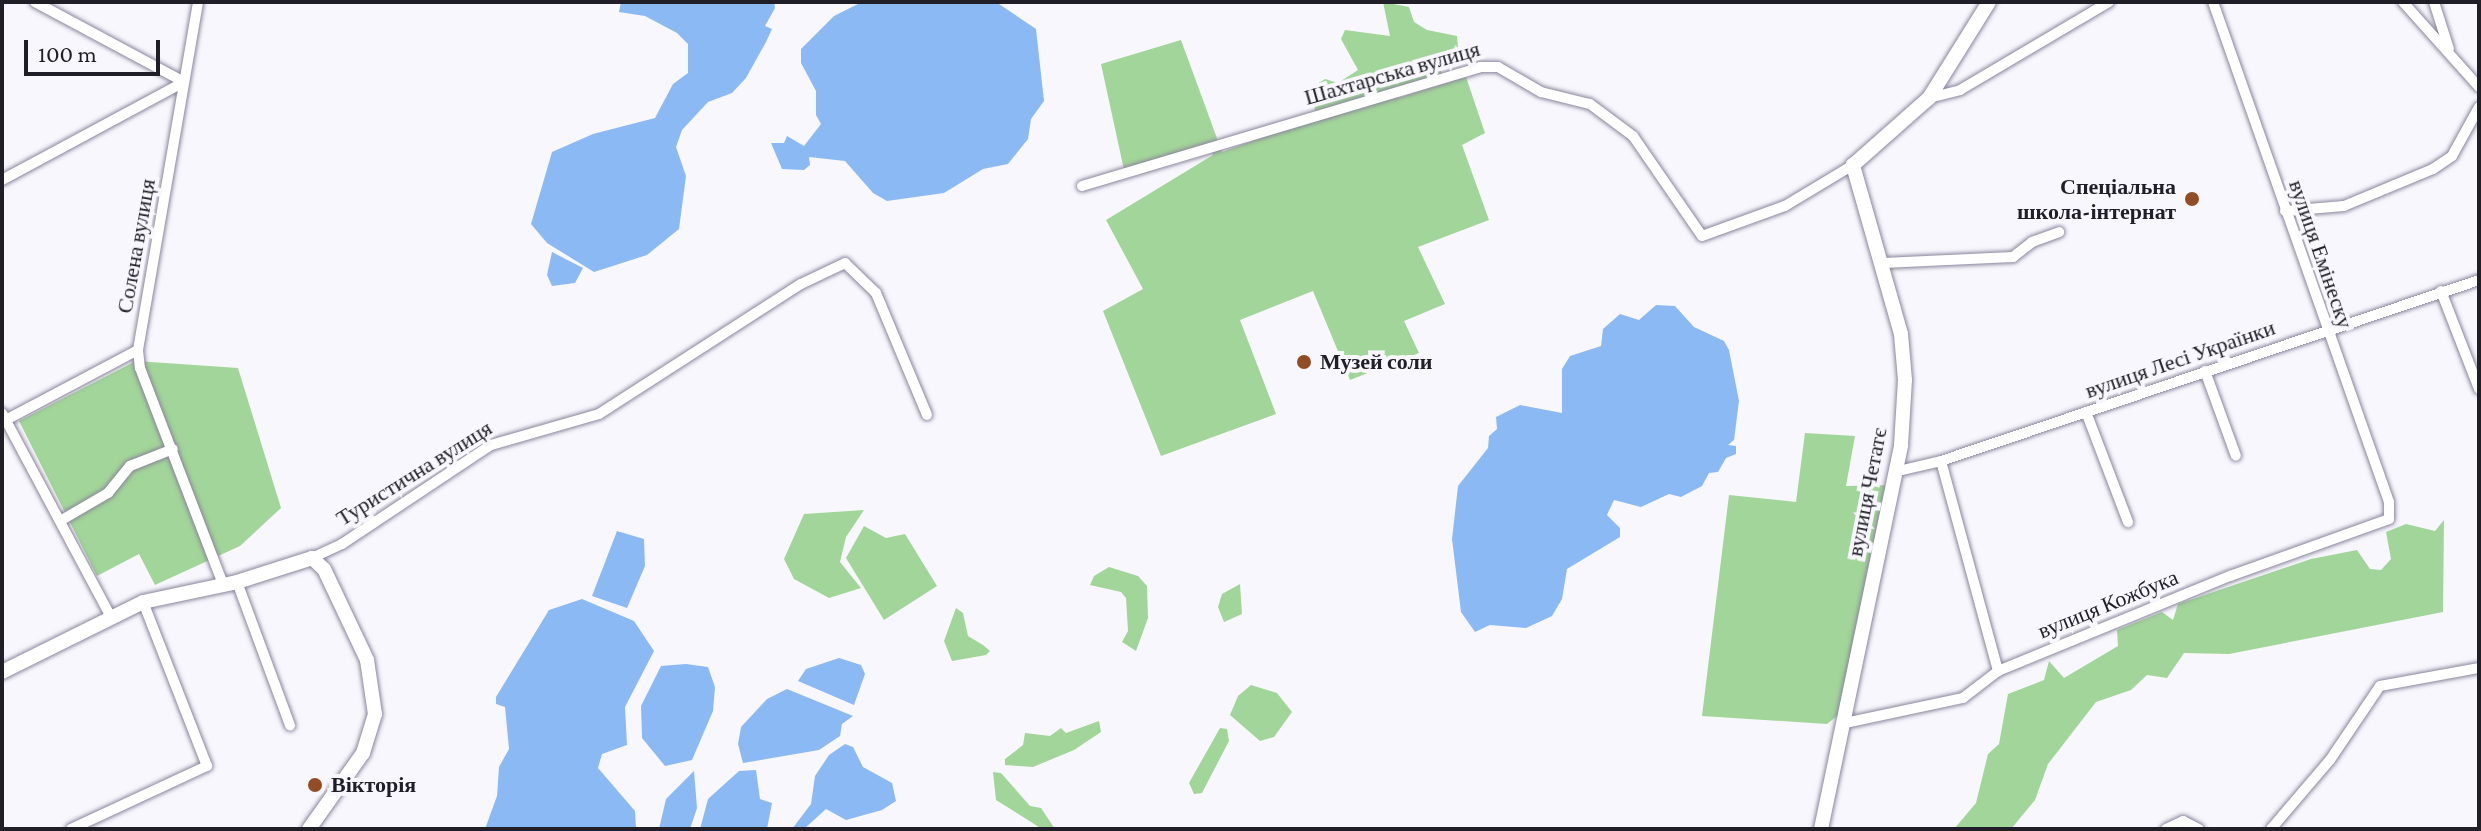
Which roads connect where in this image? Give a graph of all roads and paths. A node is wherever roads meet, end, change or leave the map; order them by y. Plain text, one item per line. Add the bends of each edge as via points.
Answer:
1 (35, 2) edge
2 (198, 2) edge
3 (1989, 2) edge
4 (2109, 2) edge
5 (2213, 2) edge
6 (2403, 2) edge
7 (2434, 2) edge
8 (2449, 51) junction
9 (184, 82) junction
10 (2479, 87) edge
11 (1929, 98) junction
12 (2479, 107) edge
13 (1853, 165) junction
14 (2, 180) edge
15 (1082, 186) dead end
16 (2285, 211) junction
17 (2059, 232) dead end
18 (1883, 263) junction
19 (2479, 280) edge
20 (2441, 291) junction
21 (2326, 330) junction
22 (138, 350) junction
23 (2205, 371) junction
24 (2479, 389) edge
25 (2086, 412) junction
26 (927, 415) dead end
27 (3, 418) edge
28 (173, 449) junction
29 (2236, 456) dead end
30 (1941, 461) junction
31 (1894, 472) junction
32 (2389, 519) joint
33 (60, 521) junction
34 (2128, 522) dead end
35 (312, 558) junction
36 (230, 583) junction
37 (143, 602) junction
38 (110, 615) junction
39 (2479, 668) edge
40 (1998, 671) junction
41 (2, 672) edge
42 (1845, 723) junction
43 (290, 725) dead end
44 (71, 829) edge
45 (309, 829) edge
46 (1821, 829) edge
47 (2166, 829) edge
48 (2199, 829) edge
49 (2271, 829) edge

1 - 9 street
2 - 9 street, Солена вулиця
3 - 11 street, Шахтарська вулиця
4 - 11 street via 1960,90
5 - 16 street, вулиця Емінеску
6 - 8 street
7 - 8 street
8 - 10 street
9 - 14 street
9 - 22 street, Солена вулиця
11 - 13 street, Шахтарська вулиця
12 - 16 street via 2452,156 2433,169 2344,206
13 - 15 street, Шахтарська вулиця via 1785,206 1702,236 1633,136 1590,104 1541,92 1498,67 1480,67
13 - 18 street, вулиця Четатє
16 - 21 street, вулиця Емінеску
17 - 18 street via 2032,242 2013,257
18 - 31 street, вулиця Четатє via 1901,334 1905,380
19 - 20 street, вулиця Лесі Українки
20 - 21 street, вулиця Лесі Українки
20 - 24 street
21 - 23 street, вулиця Лесі Українки
21 - 32 street, вулиця Емінеску via 2389,502
22 - 27 street
22 - 28 street via 140,368
23 - 25 street, вулиця Лесі Українки
23 - 29 street
25 - 30 street, вулиця Лесі Українки
25 - 34 street
26 - 35 street, Туристична вулиця via 876,293 845,263 810,278 599,414 491,445 342,544
27 - 33 street
28 - 33 street via 130,466 108,493
28 - 36 street
30 - 31 street, вулиця Лесі Українки
30 - 40 street
31 - 42 street, вулиця Четатє
32 - 40 street, вулиця Кожбука via 2230,576
33 - 38 street
35 - 36 street, Туристична вулиця
35 - 45 street via 324,569 367,660 375,714 363,753
36 - 37 street, Туристична вулиця
36 - 43 street
37 - 38 street, Туристична вулиця
37 - 44 street via 207,766
38 - 41 street, Туристична вулиця
39 - 49 street via 2380,686 2330,760
40 - 42 street, вулиця Кожбука via 1963,698
42 - 46 street, вулиця Четатє
47 - 48 street via 2183,821

